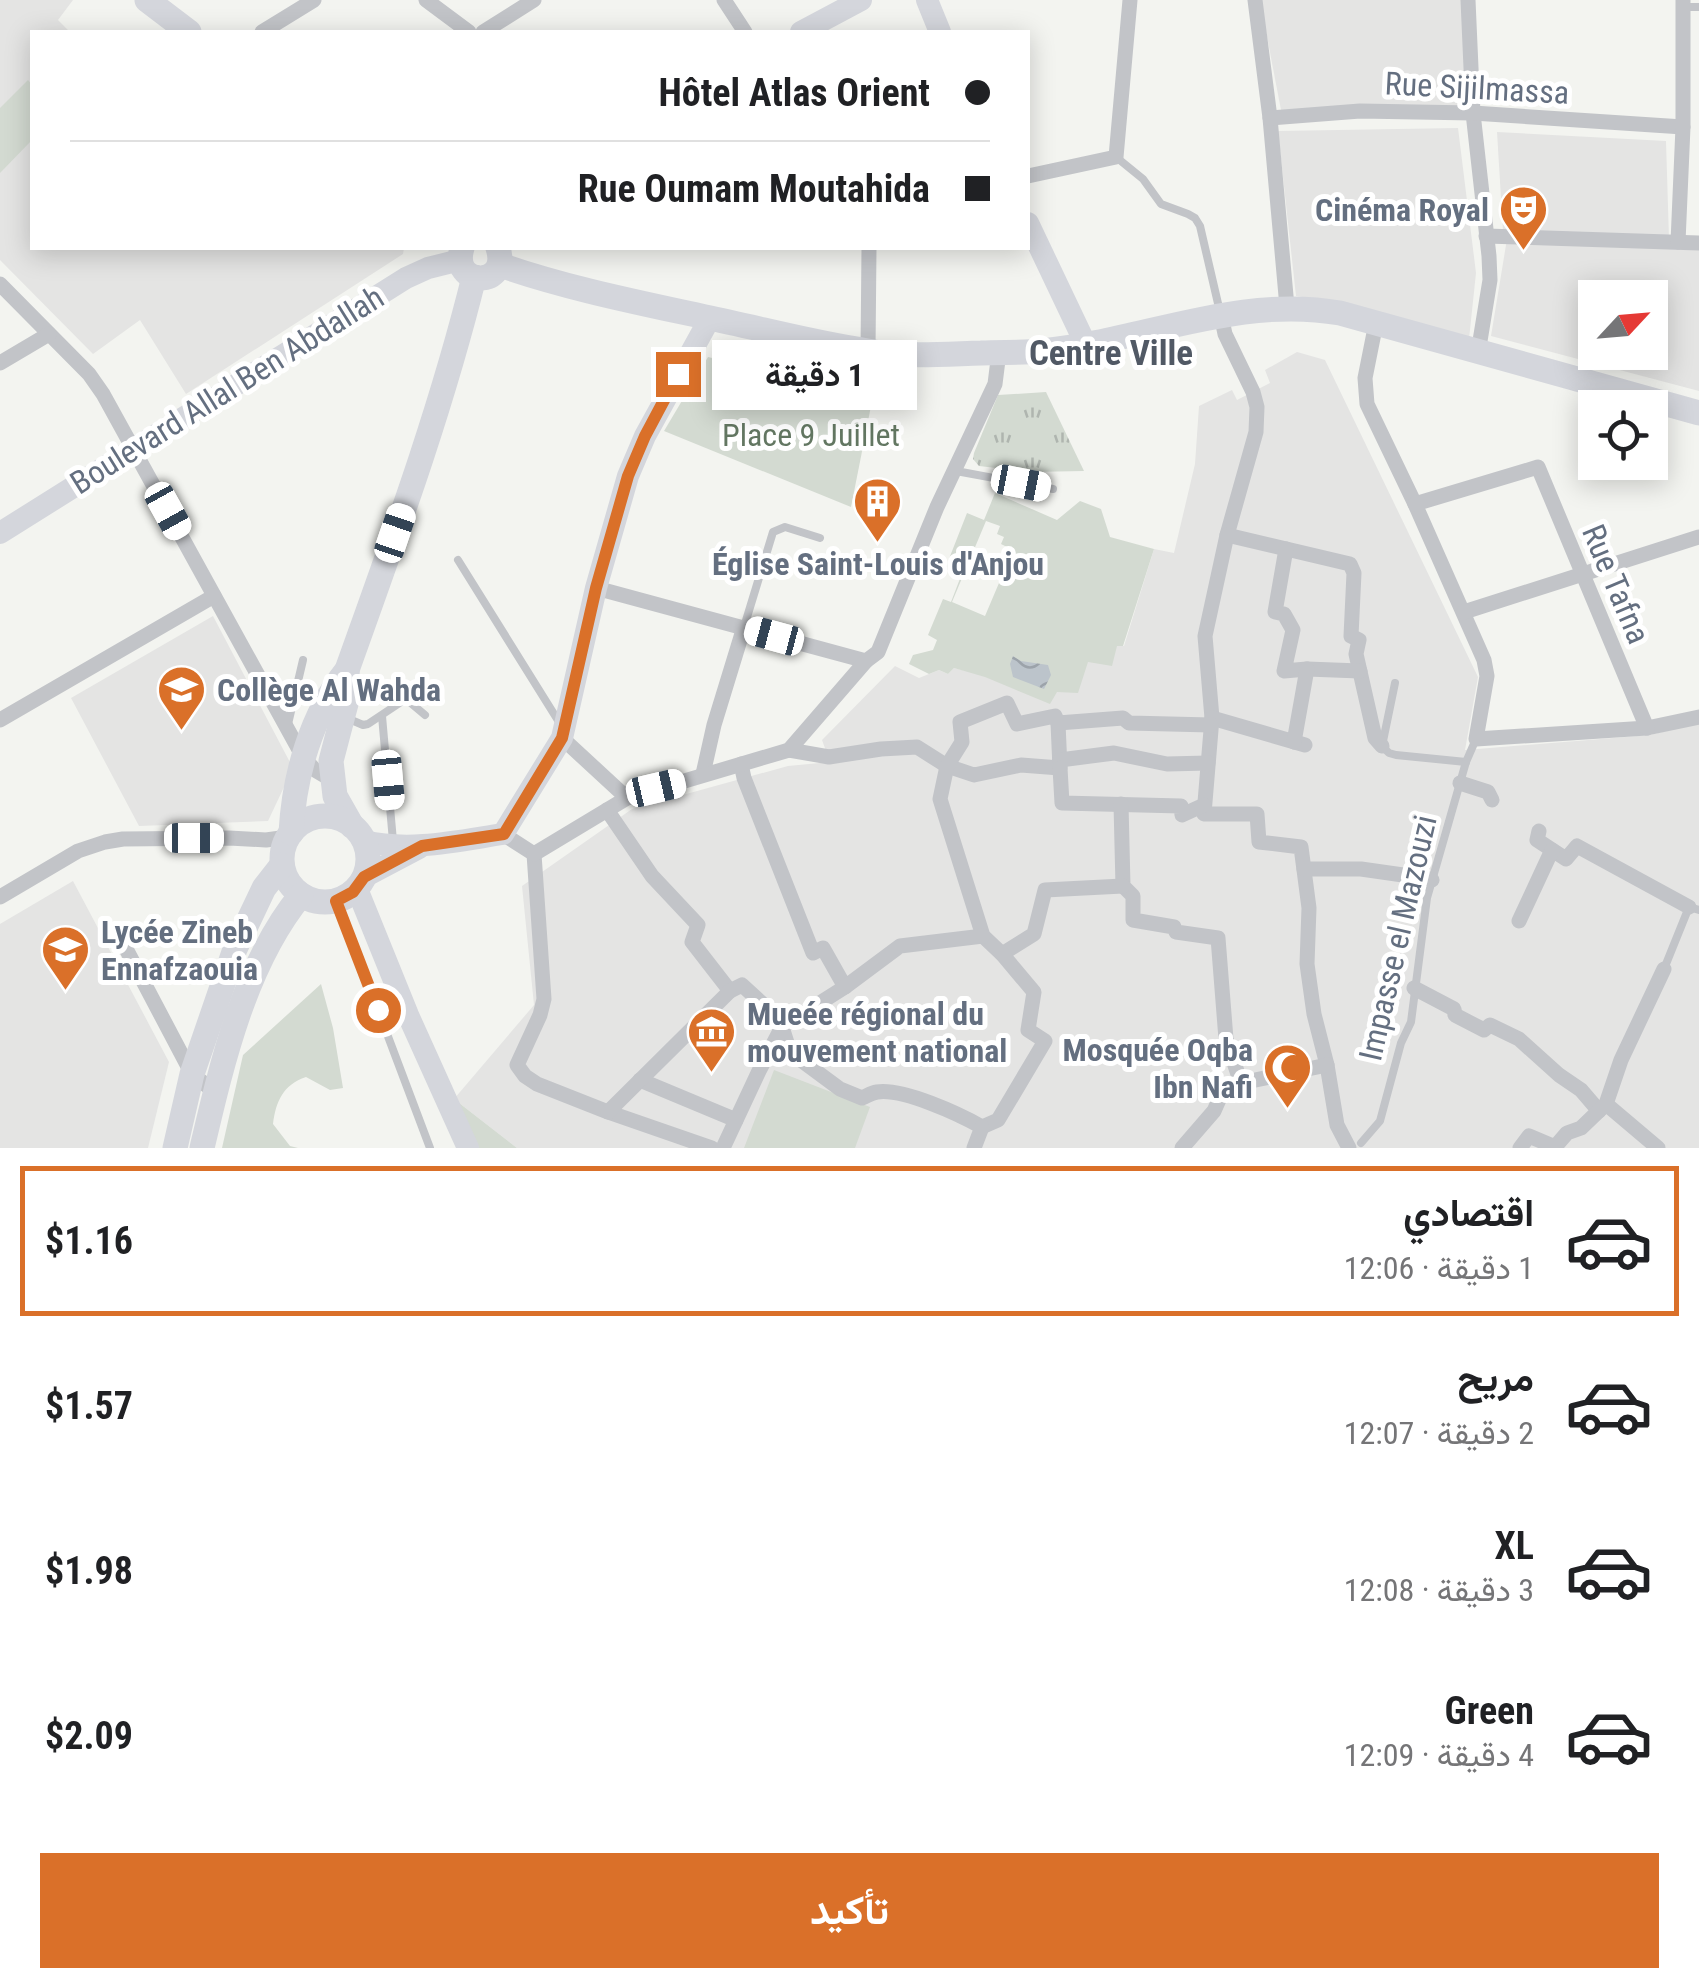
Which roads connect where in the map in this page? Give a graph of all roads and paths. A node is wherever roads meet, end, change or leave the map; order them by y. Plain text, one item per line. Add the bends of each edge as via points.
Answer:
1 (147, 0) edge
2 (314, 0) edge
3 (426, 0) edge
4 (534, 0) edge
5 (724, 0) edge
6 (861, 0) edge
7 (928, 0) edge
8 (1130, 0) edge
9 (1255, 0) edge
10 (1468, 0) edge
11 (1688, 5) edge
12 (827, 25) edge
13 (185, 30) edge
14 (265, 30) edge
15 (467, 30) edge
16 (486, 30) edge
17 (744, 30) edge
18 (939, 30) edge
19 (1473, 114) junction
20 (1270, 118) junction
21 (1683, 127) junction
22 (1116, 157) junction
23 (1030, 176) edge
24 (1030, 227) edge
25 (1486, 236) junction
26 (1678, 242) junction
27 (1699, 243) edge
28 (869, 250) edge
29 (499, 256) edge
30 (466, 262) edge
31 (0, 284) edge
32 (1286, 307) junction
33 (1221, 315) junction
34 (710, 318) junction
35 (1376, 323) junction
36 (49, 334) junction
37 (1086, 346) junction
38 (868, 351) junction
39 (999, 352) junction
40 (1478, 353) junction
41 (0, 363) edge
42 (1699, 413) edge
43 (134, 448) junction
44 (956, 471) junction
45 (1053, 489) dead end
46 (1415, 504) junction
47 (0, 532) edge
48 (1227, 535) junction
49 (820, 538) dead end
50 (1699, 538) edge
51 (1286, 549) junction
52 (458, 560) dead end
53 (1582, 574) junction
54 (596, 588) junction
55 (214, 596) junction
56 (1464, 612) junction
57 (744, 628) junction
58 (303, 660) dead end
59 (866, 661) junction
60 (1307, 669) junction
61 (1360, 671) junction
62 (1395, 683) dead end
63 (422, 688) dead end
64 (406, 700) junction
65 (334, 710) junction
66 (425, 715) dead end
67 (382, 716) junction
68 (1699, 718) edge
69 (0, 720) edge
70 (1058, 722) junction
71 (1212, 722) junction
72 (287, 728) junction
73 (1647, 728) junction
74 (563, 734) junction
75 (1476, 739) junction
76 (1382, 746) junction
77 (788, 750) junction
78 (304, 757) junction
79 (1466, 762) junction
80 (1208, 763) junction
81 (741, 764) junction
82 (1060, 764) junction
83 (948, 766) junction
84 (704, 774) junction
85 (332, 780) junction
86 (1460, 783) junction
87 (627, 798) junction
88 (1492, 800) dead end
89 (1121, 804) junction
90 (1204, 805) junction
91 (606, 810) junction
92 (1539, 831) dead end
93 (358, 833) junction
94 (504, 834) junction
95 (393, 845) junction
96 (282, 846) junction
97 (422, 846) junction
98 (1552, 850) junction
99 (534, 854) junction
100 (1304, 869) junction
101 (1432, 880) junction
102 (1123, 886) junction
103 (353, 889) junction
104 (301, 895) junction
105 (0, 896) edge
106 (1694, 908) edge
107 (1519, 922) dead end
108 (982, 936) junction
109 (124, 946) dead end
110 (1002, 954) junction
111 (1664, 968) joint
112 (845, 987) junction
113 (1414, 988) junction
114 (730, 991) junction
115 (225, 1015) junction
116 (782, 1027) junction
117 (1327, 1065) junction
118 (192, 1074) junction
119 (640, 1080) junction
120 (1241, 1083) junction
121 (216, 1092) junction
122 (1603, 1107) junction
123 (608, 1112) junction
124 (736, 1120) junction
125 (982, 1126) junction
126 (1355, 1146) edge
127 (174, 1148) edge
128 (202, 1148) edge
129 (430, 1148) edge
130 (468, 1148) edge
131 (712, 1148) edge
132 (723, 1148) edge
133 (974, 1148) edge
134 (1182, 1148) edge
135 (1520, 1148) edge
136 (1658, 1148) edge

1 - 13 main road
2 - 14 street
3 - 15 street
4 - 16 street
5 - 17 street
6 - 12 street
7 - 18 street
8 - 22 street
9 - 20 street
10 - 19 street
11 - 21 street
19 - 20 street, Rue Sijilmassa via 1360,110
19 - 21 street, Rue Sijilmassa
19 - 25 street
20 - 32 street
21 - 26 street
22 - 23 street
22 - 33 lane via 1160,204 1195,218
24 - 37 street
25 - 26 street
25 - 40 street via 1490,280
26 - 27 street
28 - 38 street
29 - 30 main road via 488,276
29 - 34 main road via 548,281
30 - 43 street, Boulevard Allal Ben Abdallah via 406,278
30 - 65 main road via 464,320 347,670 348,696
31 - 36 street
32 - 33 main road
32 - 35 main road
33 - 37 main road
33 - 48 street via 1257,408
34 - 38 main road
34 - 54 street via 635,457
35 - 40 main road
35 - 46 street via 1367,404
36 - 41 street
36 - 43 street via 93,380
37 - 39 main road
38 - 39 main road
39 - 44 street via 996,384
40 - 42 main road
43 - 47 street, Boulevard Allal Ben Abdallah
43 - 55 street
44 - 45 lane
44 - 59 street via 878,652
46 - 53 street, Rue Tafna via 1538,468
46 - 56 street
48 - 51 street
48 - 71 street via 1204,636
49 - 57 lane via 785,527 772,532
50 - 53 street
51 - 60 street via 1275,612 1293,630 1284,671
51 - 61 street via 1350,564 1351,636 1358,640
52 - 74 lane
53 - 56 street
53 - 73 street, Rue Tafna
54 - 57 street
54 - 74 street
55 - 69 street
55 - 72 street
56 - 75 street via 1486,668
57 - 59 street
57 - 84 street
58 - 72 lane
59 - 77 street
60 - 61 street
60 - 71 street via 1300,743
61 - 76 street via 1374,738
62 - 76 lane
63 - 64 lane
64 - 66 lane
64 - 67 lane
65 - 67 lane via 363,725
65 - 78 main road
65 - 85 main road
67 - 95 lane
68 - 73 street
70 - 71 street
70 - 82 street
70 - 83 street via 1055,716 1017,724 1007,704 960,722 962,742
71 - 80 street
72 - 78 street
73 - 75 street
74 - 87 street
74 - 94 street
75 - 79 lane, Impasse el Mazouzi
76 - 79 lane via 1389,754
77 - 81 street
77 - 83 street via 829,757 917,748
78 - 85 street
78 - 96 main road
79 - 86 lane, Impasse el Mazouzi
80 - 82 street via 1167,764 1114,753
80 - 90 street
81 - 84 street
81 - 112 street via 813,953 824,948
82 - 83 street via 974,776
82 - 89 street via 1062,803
83 - 108 street via 940,799
84 - 87 street
85 - 93 main road
86 - 88 street via 1488,792
86 - 101 lane, Impasse el Mazouzi
87 - 91 street
89 - 90 street via 1181,806 1182,816
89 - 102 street
90 - 100 street via 1204,814 1257,814 1260,842 1301,847
91 - 99 street
91 - 114 street via 652,876 698,925 692,942
92 - 98 street via 1537,840
93 - 95 street
93 - 96 main road via 335,817 315,817
93 - 103 main road via 368,859
94 - 97 street
94 - 99 street
95 - 97 street
96 - 104 main road via 288,882
96 - 105 street via 158,838 105,842
96 - 115 main road via 235,949
97 - 103 street
98 - 106 street via 1566,858 1577,846
98 - 107 street
99 - 123 street via 544,999 517,1064 537,1084
100 - 101 street
100 - 117 street via 1307,964
101 - 113 lane, Impasse el Mazouzi
102 - 110 street via 1045,890 1034,934
102 - 120 street via 1134,896 1133,920 1218,938 1226,1039
103 - 104 main road via 318,902
103 - 129 lane
103 - 130 street
104 - 115 main road
106 - 111 lane
108 - 110 street
108 - 112 street via 900,946
109 - 118 street
110 - 125 street via 1034,992 1028,1030 1046,1041 998,1120
111 - 122 street
112 - 116 street
113 - 122 street via 1484,1030 1490,1025 1520,1039
113 - 126 lane, Impasse el Mazouzi via 1411,1022 1380,1121
114 - 116 street via 746,986
114 - 119 street
115 - 118 main road
115 - 121 main road
116 - 124 street
116 - 125 street via 790,1052 840,1089 862,1098 878,1092 916,1098
117 - 120 street
117 - 126 street via 1337,1125
118 - 121 street
118 - 127 main road
119 - 123 street
119 - 124 street
120 - 134 street via 1222,1093
121 - 128 main road
122 - 135 street via 1555,1147 1530,1136
122 - 136 street
123 - 131 street
124 - 132 street
125 - 133 street

